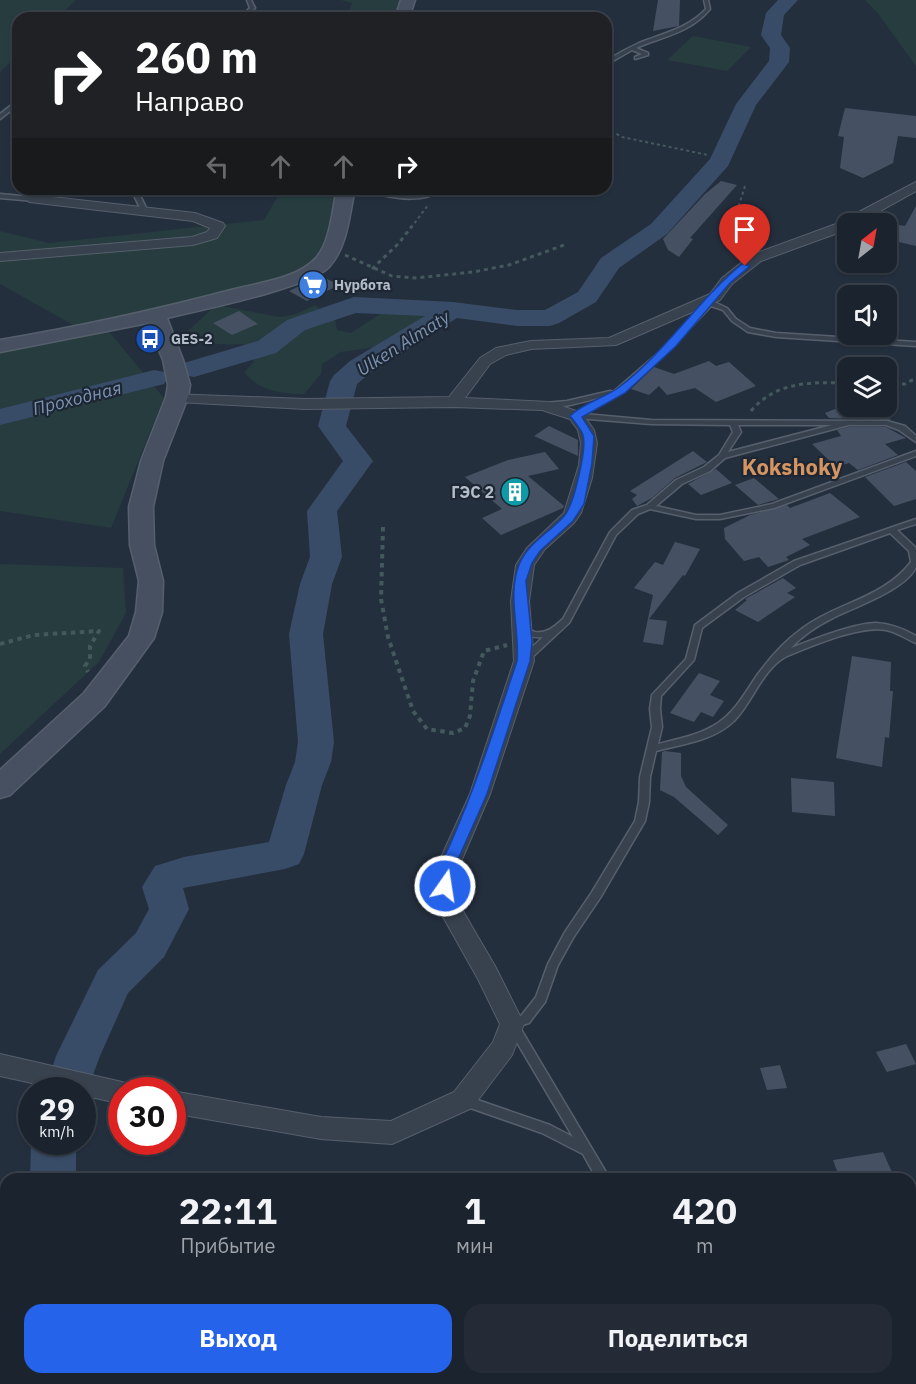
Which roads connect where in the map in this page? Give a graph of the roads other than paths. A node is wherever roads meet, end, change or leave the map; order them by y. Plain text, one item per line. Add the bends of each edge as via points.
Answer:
1 (249, 0) edge
2 (706, 0) edge
3 (248, 12) edge
4 (632, 48) junction
5 (637, 58) dead end
6 (612, 60) edge
7 (12, 107) edge
8 (0, 117) edge
9 (916, 186) edge
10 (19, 195) edge
11 (44, 195) edge
12 (137, 195) edge
13 (344, 195) edge
14 (394, 195) edge
15 (431, 195) edge
16 (0, 196) edge
17 (145, 212) junction
18 (0, 257) edge
19 (712, 300) junction
20 (156, 316) junction
21 (916, 344) edge
22 (0, 346) edge
23 (621, 390) junction
24 (178, 391) junction
25 (454, 402) junction
26 (544, 405) junction
27 (576, 416) junction
28 (733, 422) junction
29 (852, 422) junction
30 (916, 440) edge
31 (916, 453) edge
32 (723, 456) junction
33 (651, 507) junction
34 (916, 521) edge
35 (891, 529) junction
36 (558, 630) junction
37 (916, 640) edge
38 (524, 644) junction
39 (780, 655) junction
40 (651, 749) junction
41 (0, 787) edge
42 (512, 1024) junction
43 (0, 1065) edge
44 (108, 1090) edge
45 (463, 1100) junction
46 (186, 1104) edge
47 (586, 1150) junction
48 (600, 1173) edge

1 - 3 lane via 253,8
2 - 4 lane via 708,9 686,30
4 - 5 lane via 646,54
4 - 6 lane
7 - 8 lane
9 - 19 street via 841,227 756,258 727,281
10 - 16 lane
11 - 17 street
12 - 17 lane
13 - 20 street via 331,247 322,263 287,280
14 - 15 lane
17 - 18 street via 195,217 218,226 212,235 193,241
19 - 21 lane via 748,330
19 - 23 lane via 672,344
19 - 25 street via 611,342 531,345 501,351 485,361
20 - 22 street
20 - 24 street via 173,360
23 - 26 lane
23 - 27 lane
24 - 25 street via 305,404
24 - 41 street via 152,460 141,507 142,545 150,581 149,612 141,638 94,700
25 - 26 street
26 - 27 street
27 - 28 lane via 651,422
27 - 38 street via 588,436 578,504 526,563 520,581
28 - 29 lane
28 - 32 lane via 736,432
29 - 30 lane via 887,423 902,428
29 - 32 lane
31 - 33 lane via 774,506 720,518
32 - 33 lane via 707,469 679,482
33 - 36 lane via 635,512 613,534 581,596
34 - 35 lane
35 - 39 lane via 913,550 915,562 907,575 883,591 819,621 792,639
35 - 40 lane via 797,563 741,595 698,627 690,660 657,695 657,727
36 - 38 lane
36 - 38 lane via 531,635
37 - 39 lane via 903,631 871,626
38 - 42 street via 480,794 448,864 445,886 453,915
39 - 40 lane via 757,680 736,715 723,725 705,735
40 - 42 lane via 640,821 569,935 553,964 541,999 525,1020
42 - 45 street via 503,1048
42 - 47 lane
43 - 44 street
45 - 46 street via 392,1133 321,1128
45 - 47 lane via 546,1129
47 - 48 lane

